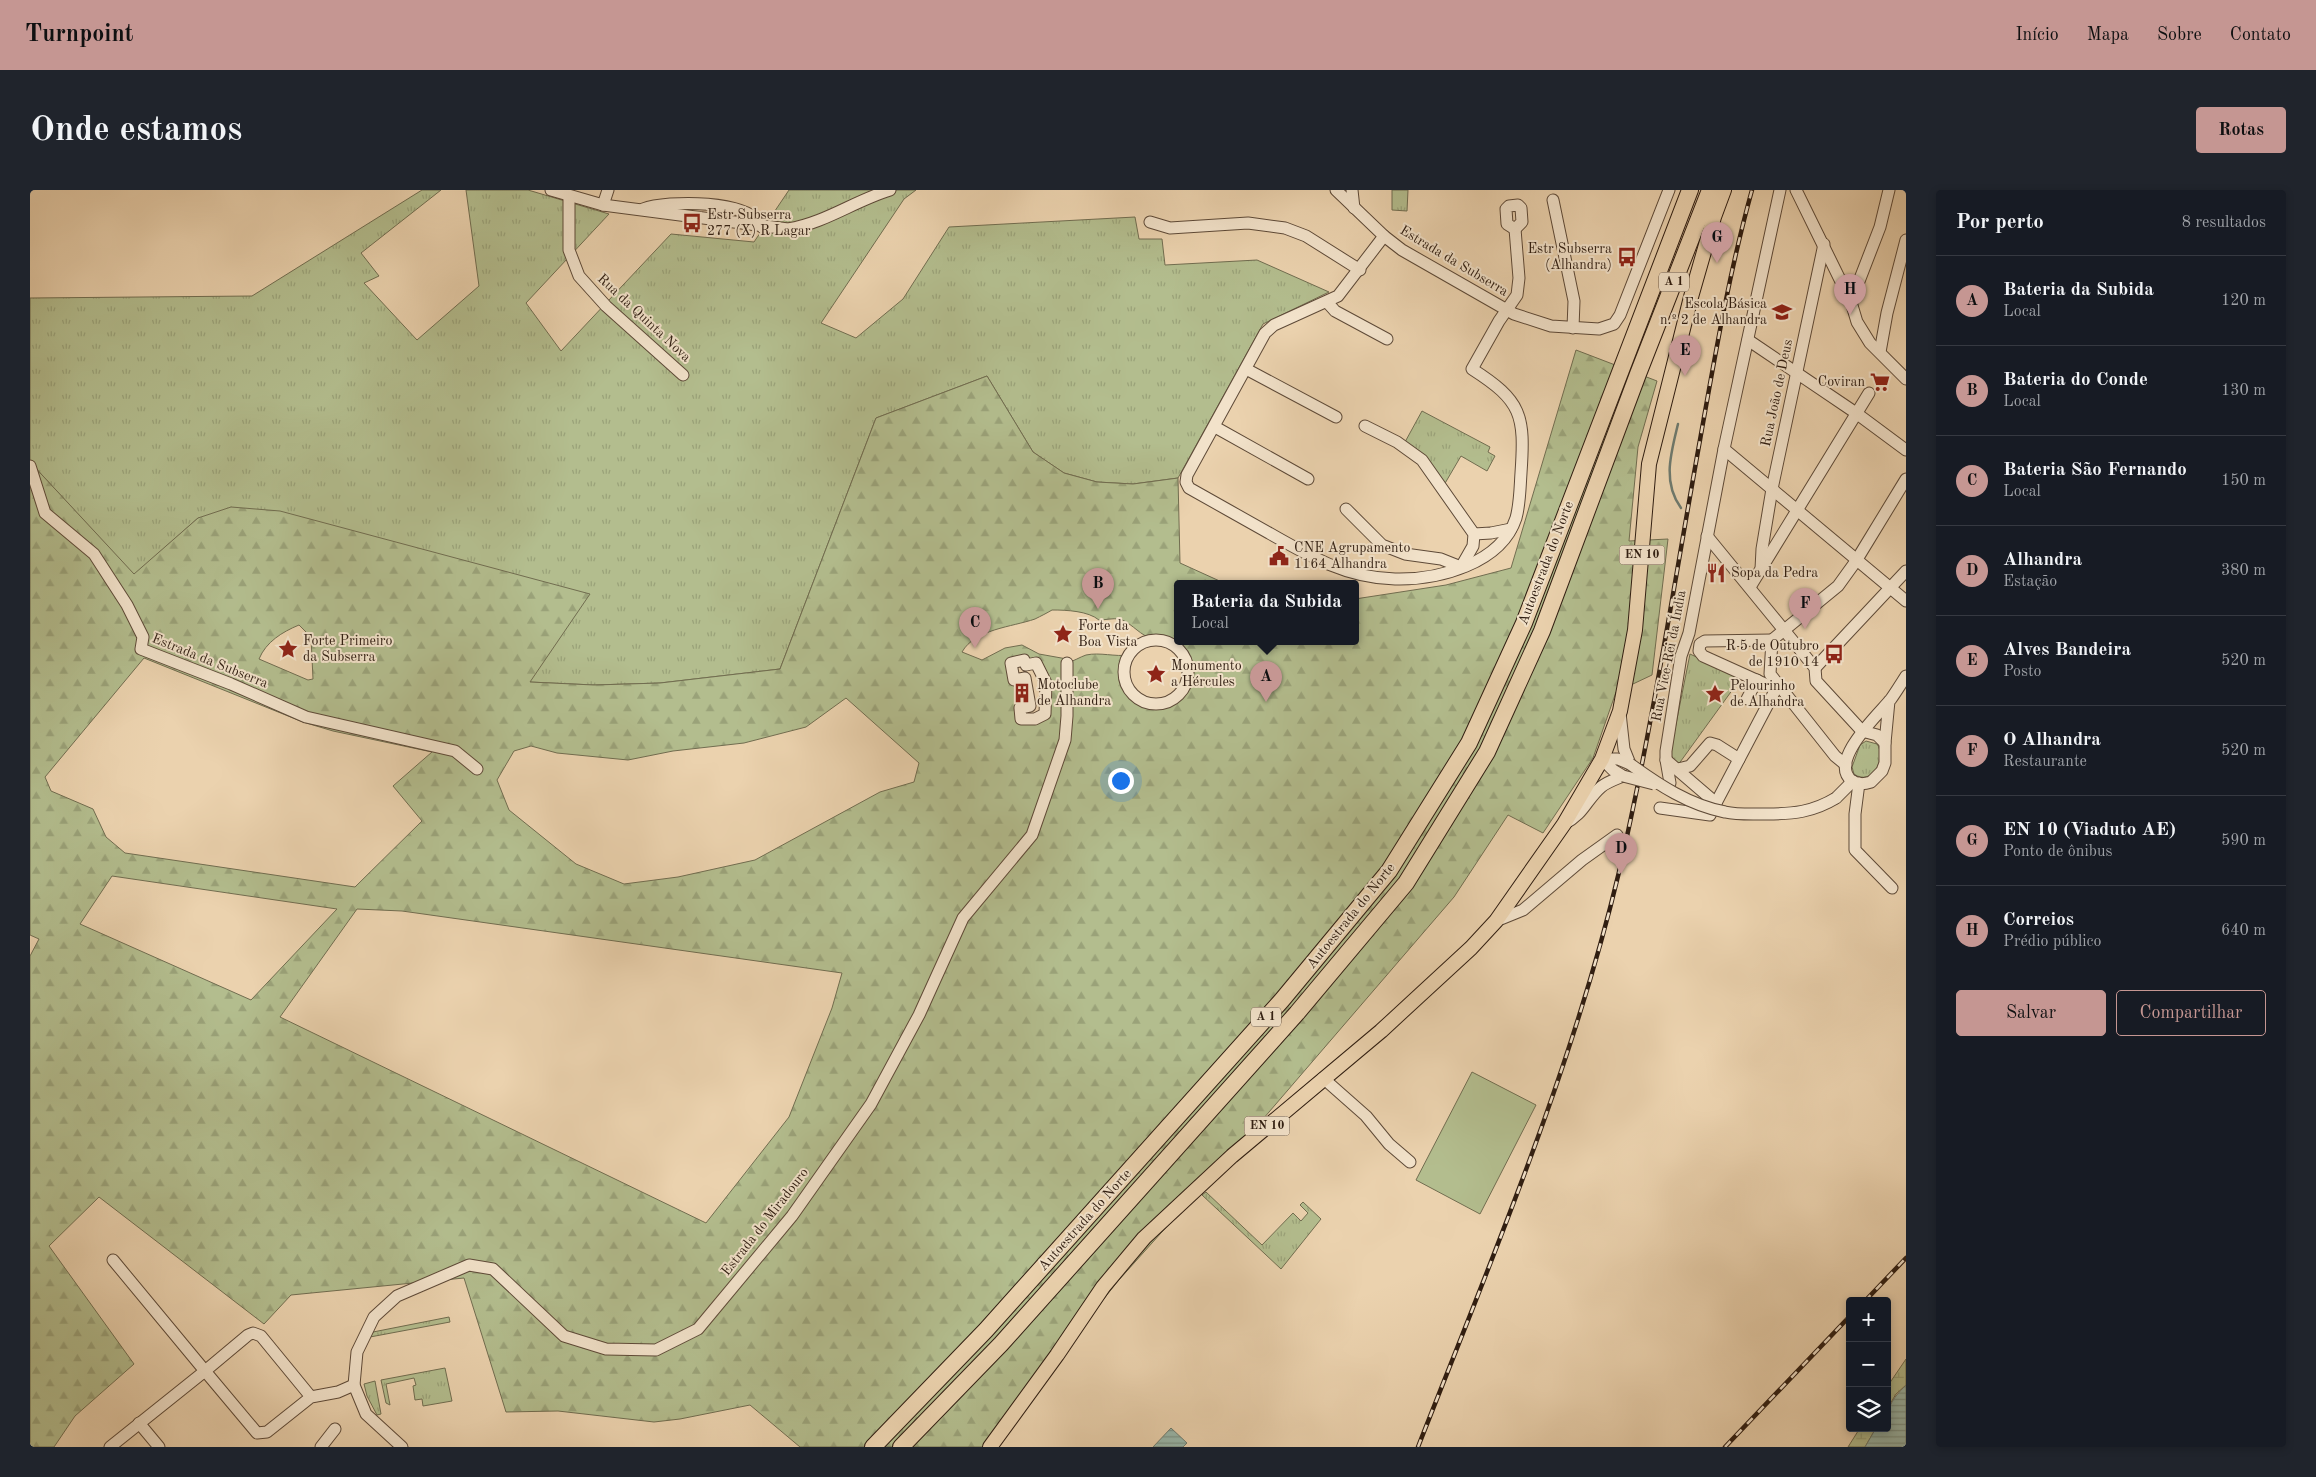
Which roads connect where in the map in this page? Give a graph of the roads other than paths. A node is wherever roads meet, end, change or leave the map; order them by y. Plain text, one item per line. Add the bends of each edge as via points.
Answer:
1 (551, 190) edge
2 (608, 190) edge
3 (890, 190) edge
4 (1336, 190) edge
5 (1352, 190) edge
6 (1668, 190) edge
7 (1690, 190) edge
8 (1710, 190) edge
9 (1724, 190) edge
10 (1780, 190) edge
11 (1796, 190) edge
12 (1889, 190) edge
13 (569, 196) junction
14 (1553, 200) dead end
15 (603, 205) junction
16 (1354, 208) junction
17 (1150, 222) dead end
18 (1515, 229) dead end
19 (1384, 236) junction
20 (1906, 240) edge
21 (1824, 244) junction
22 (1360, 270) junction
23 (1327, 302) junction
24 (1850, 302) junction
25 (1506, 310) junction
26 (1573, 328) junction
27 (1387, 339) dead end
28 (1748, 340) junction
29 (1880, 352) junction
30 (1246, 369) junction
31 (1797, 372) junction
32 (683, 375) dead end
33 (1906, 379) edge
34 (1869, 393) dead end
35 (1856, 413) junction
36 (1336, 417) dead end
37 (1366, 426) dead end
38 (1215, 427) junction
39 (1724, 449) junction
40 (1906, 450) edge
41 (30, 466) edge
42 (1308, 479) dead end
43 (1906, 479) edge
44 (1772, 489) junction
45 (1346, 509) dead end
46 (1798, 512) junction
47 (1511, 528) junction
48 (1474, 534) junction
49 (1707, 536) junction
50 (1856, 561) junction
51 (1461, 567) junction
52 (1761, 569) junction
53 (1906, 571) edge
54 (1750, 587) junction
55 (1890, 588) junction
56 (1906, 601) edge
57 (1784, 630) junction
58 (1772, 640) junction
59 (1134, 649) joint
60 (1067, 663) dead end
61 (1815, 668) junction
62 (1906, 676) edge
63 (1757, 680) junction
64 (1777, 687) junction
65 (1747, 699) dead end
66 (1890, 701) junction
67 (1020, 708) joint
68 (1620, 711) junction
69 (1862, 731) junction
70 (1885, 742) junction
71 (1621, 754) junction
72 (1602, 759) junction
73 (1739, 759) junction
74 (1666, 760) junction
75 (1846, 765) junction
76 (476, 769) dead end
77 (1678, 769) junction
78 (1618, 773) junction
79 (1856, 782) junction
80 (1670, 783) dead end
81 (1658, 785) junction
82 (1716, 803) junction
83 (1660, 808) dead end
84 (1564, 824) junction
85 (1617, 835) dead end
86 (1892, 888) dead end
87 (1496, 921) junction
88 (1323, 1078) junction
89 (1410, 1162) dead end
90 (113, 1260) dead end
91 (205, 1371) junction
92 (354, 1385) junction
93 (311, 1396) junction
94 (139, 1423) junction
95 (336, 1428) dead end
96 (110, 1447) edge
97 (159, 1447) edge
98 (320, 1447) edge
99 (402, 1447) edge
100 (873, 1447) edge
101 (901, 1447) edge
102 (990, 1447) edge

1 - 13 street
2 - 15 street
3 - 15 street via 827,219 788,229
4 - 16 street, Estrada da Subserra
5 - 16 street
6 - 26 street, Estrada da Subserra via 1618,320 1599,330
7 - 100 highway, Autoestrada do Norte / A 1 via 1524,622 1469,743 1390,871 1282,1000 986,1330
8 - 101 highway, Autoestrada do Norte / A 1 via 1538,640 1487,752 1406,883 1297,1013 1001,1344
9 - 68 main road, EN 10 via 1691,297 1649,464 1636,630
10 - 28 street, Rua Vice-Rei da Índia
11 - 21 street
12 - 24 street via 1880,227
13 - 15 street
13 - 32 street, Rua da Quinta Nova via 569,250 579,276 606,306
14 - 26 street via 1574,301
16 - 19 street, Estrada da Subserra
17 - 22 street via 1170,228 1248,223 1285,228 1306,236
18 - 25 street via 1519,286 1517,295
19 - 22 street
19 - 25 street, Estrada da Subserra via 1402,250
20 - 29 street
21 - 24 street
21 - 31 street, Rua João de Deus
22 - 23 street via 1338,296
23 - 27 street via 1335,311
23 - 30 street via 1269,328
24 - 29 street via 1856,321 1868,341
25 - 26 street, Estrada da Subserra via 1535,322
25 - 47 street via 1472,369 1507,394 1520,416 1523,430 1520,489
28 - 31 street
28 - 39 street, Rua Vice-Rei da Índia
29 - 33 street
30 - 36 street
30 - 38 street
31 - 35 street
31 - 44 street, Rua João de Deus
34 - 35 street
35 - 40 street
35 - 46 street
37 - 48 street via 1422,460
38 - 42 street
38 - 51 street via 1187,475 1189,488 1318,561 1342,570 1396,579 1434,575
39 - 44 street
39 - 49 street, Rua Vice-Rei da Índia
41 - 76 street, Estrada da Subserra via 45,513 94,554 143,637 141,649 306,717 455,751
43 - 50 street
44 - 46 street
44 - 52 street, Rua João de Deus
45 - 51 street via 1382,545
46 - 50 street
46 - 52 street
47 - 48 street
47 - 51 street via 1493,551
48 - 51 street via 1473,546
49 - 54 street
49 - 74 street, Rua Vice-Rei da Índia via 1689,633 1681,656
50 - 55 street
50 - 57 street via 1838,586
52 - 54 street
53 - 55 street
54 - 57 street
55 - 56 street
55 - 61 street
57 - 58 street
57 - 61 street
58 - 63 street via 1705,641 1700,644 1703,656
58 - 64 street via 1768,671
59 - 59 street via 1159,641 1170,644 1181,654 1187,665 1187,677 1177,696 1164,703 1148,703 1130,691 1124,669
60 - 92 street, Estrada do Miradouro via 1065,740 1032,835 963,918 919,1015 871,1104 792,1216 698,1329 656,1350 606,1349 564,1336 493,1268 469,1265 397,1296 374,1317 358,1352
61 - 69 street via 1816,681
62 - 66 street
63 - 64 street
63 - 65 street
64 - 73 street
64 - 75 street
66 - 69 street
66 - 70 street
67 - 67 street via 1021,719 1035,719 1045,714 1046,684 1036,663 1026,665 1024,660 1011,663 1014,680 1025,678 1027,687 1030,706
68 - 71 street
68 - 72 main road, EN 10
69 - 70 street via 1877,735
69 - 75 street via 1855,740
70 - 79 street via 1886,760 1882,771 1871,782
71 - 72 street
71 - 81 street, bridge
72 - 78 street
72 - 84 main road, EN 10
73 - 77 street via 1710,743 1690,766
73 - 82 street
74 - 77 street
74 - 80 street, Rua Vice-Rei da Índia
75 - 79 street via 1848,774
77 - 82 street
78 - 81 street, bridge
78 - 84 street via 1600,787 1574,819
79 - 81 street, bridge via 1820,808 1802,812 1725,812 1691,801
79 - 86 street via 1855,850
82 - 83 street via 1710,815
84 - 87 main road, EN 10
85 - 87 street via 1523,910
87 - 88 main road, EN 10 via 1381,1031
88 - 89 street via 1366,1116 1389,1144
88 - 102 main road, EN 10 via 1144,1238 1103,1288
90 - 91 street
91 - 93 street via 248,1335 256,1334
91 - 93 street via 257,1433 267,1432
91 - 94 street
92 - 93 street via 338,1392
92 - 99 street, Estrada do Miradouro via 366,1414
94 - 96 street
94 - 97 street
95 - 98 street

